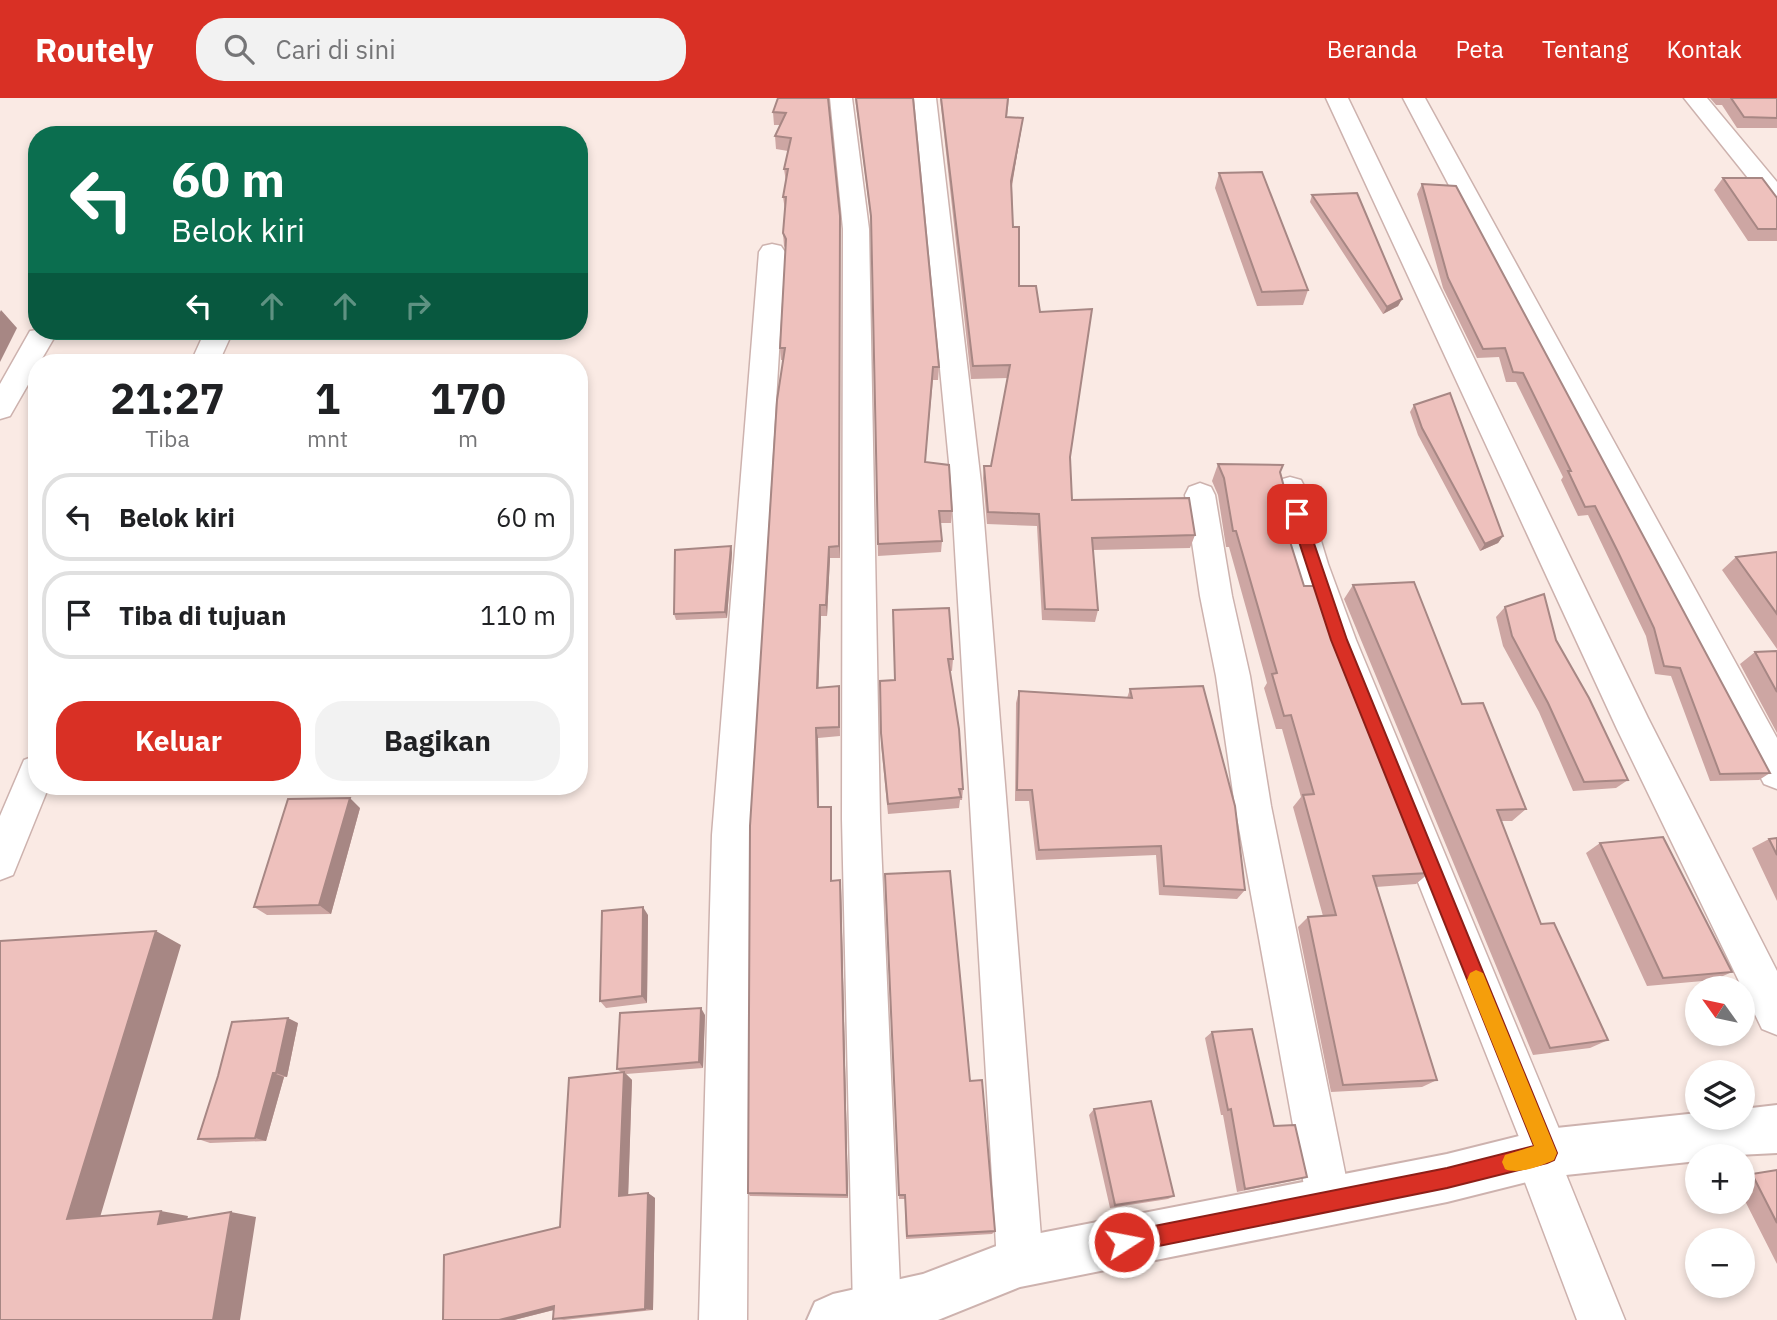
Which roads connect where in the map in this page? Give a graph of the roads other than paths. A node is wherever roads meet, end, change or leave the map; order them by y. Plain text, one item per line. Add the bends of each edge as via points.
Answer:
1 (841, 98) edge
2 (925, 98) edge
3 (1338, 98) edge
4 (1413, 98) edge
5 (1695, 98) edge
6 (1777, 198) edge
7 (772, 252) dead end
8 (28, 359) edge
9 (0, 409) edge
10 (1290, 488) dead end
11 (1200, 495) dead end
12 (1777, 773) edge
13 (28, 793) edge
14 (0, 862) edge
15 (1777, 1014) edge
16 (1777, 1129) edge
17 (1542, 1154) junction
18 (1329, 1202) junction
19 (1020, 1262) junction
20 (924, 1310) edge
21 (855, 1315) edge
22 (723, 1320) edge
23 (1601, 1320) edge

1 - 21 street via 856,242 862,819
2 - 19 street via 966,483
3 - 15 street via 1635,729
4 - 12 street
5 - 6 street
7 - 22 street via 732,835
8 - 9 street
10 - 17 street via 1339,640
11 - 18 street via 1252,806
13 - 14 street
16 - 17 street
17 - 18 street
17 - 23 street
18 - 19 street
19 - 20 street
20 - 21 street

